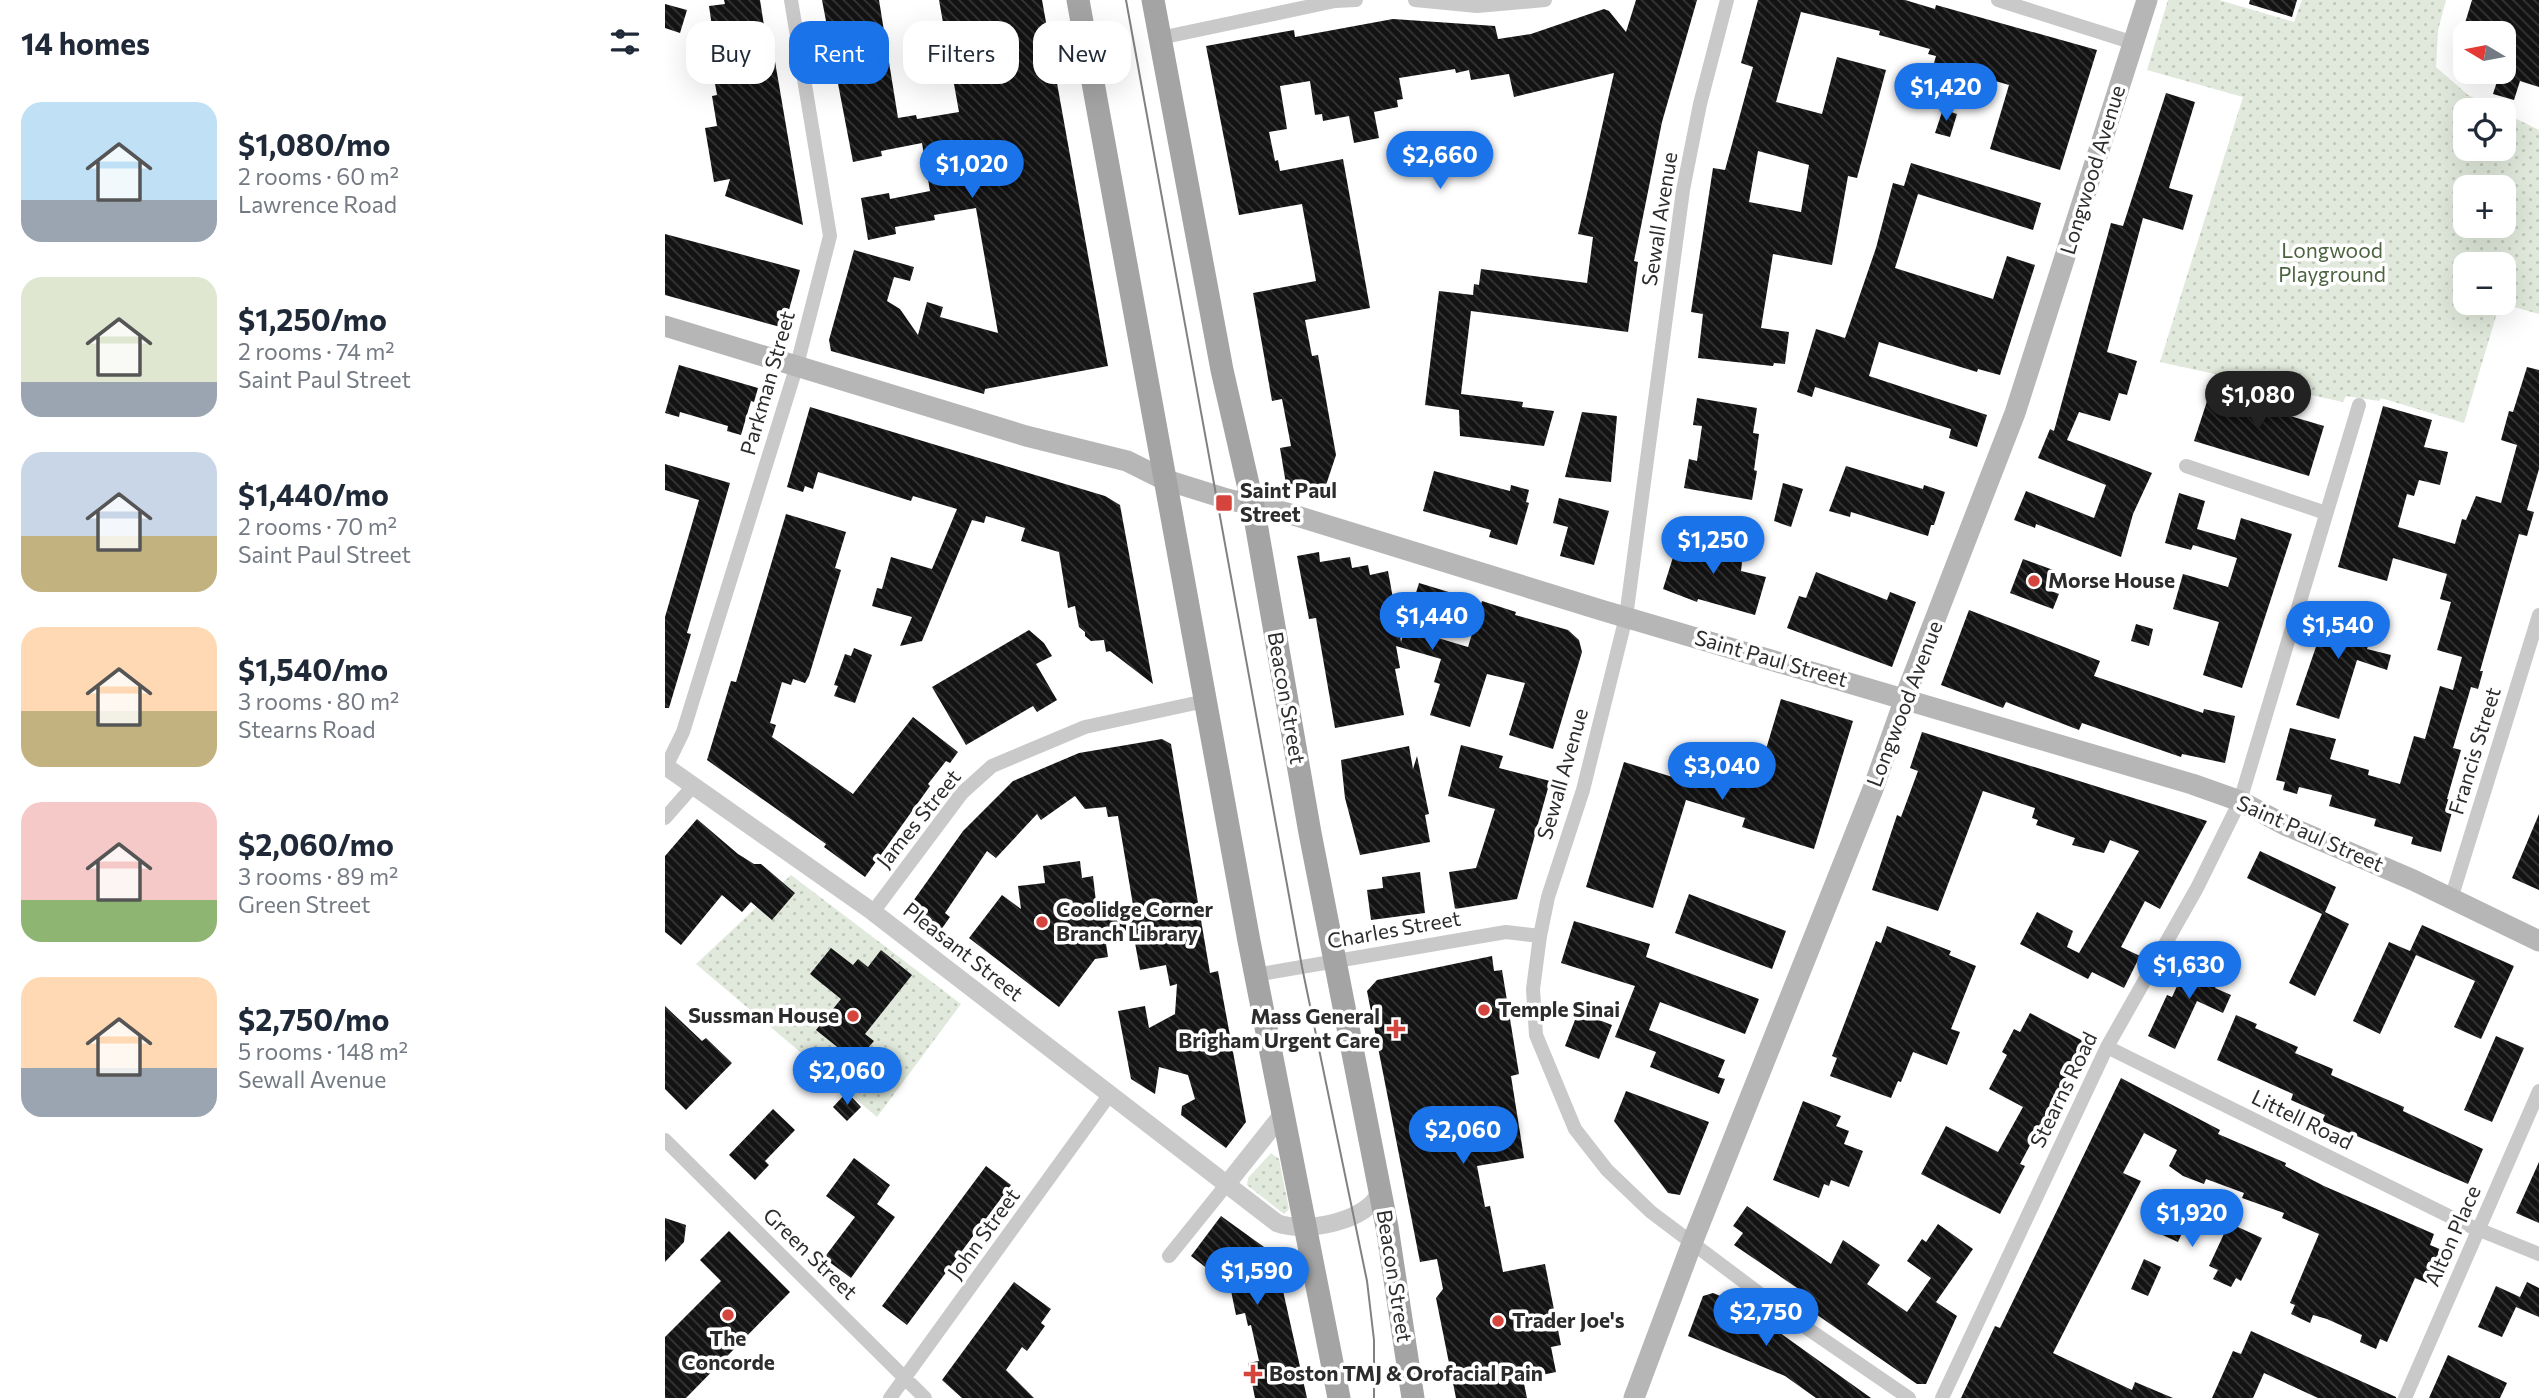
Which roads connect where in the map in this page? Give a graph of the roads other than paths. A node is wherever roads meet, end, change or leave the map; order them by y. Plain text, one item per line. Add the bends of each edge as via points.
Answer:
1 (791, 0) edge
2 (1078, 0) edge
3 (1153, 0) edge
4 (1356, 0) edge
5 (1415, 0) edge
6 (1545, 0) edge
7 (1727, 0) edge
8 (1999, 0) edge
9 (2147, 0) edge
10 (1160, 38) junction
11 (2134, 43) junction
12 (665, 326) edge
13 (797, 365) junction
14 (2358, 405) dead end
15 (2186, 466) dead end
16 (1163, 479) junction
17 (1253, 506) junction
18 (2326, 513) junction
19 (2539, 615) edge
20 (1626, 617) junction
21 (1905, 698) junction
22 (1205, 701) junction
23 (665, 766) edge
24 (694, 785) junction
25 (2240, 801) junction
26 (665, 818) edge
27 (2451, 899) junction
28 (873, 912) junction
29 (1539, 936) junction
30 (2539, 941) edge
31 (1335, 961) junction
32 (1255, 975) junction
33 (2107, 1047) junction
34 (2539, 1091) edge
35 (1110, 1094) junction
36 (1282, 1115) junction
37 (665, 1140) edge
38 (1227, 1184) junction
39 (1380, 1191) junction
40 (1303, 1227) junction
41 (2479, 1228) junction
42 (1692, 1243) junction
43 (2539, 1254) edge
44 (1169, 1256) dead end
45 (905, 1377) junction
46 (890, 1398) edge
47 (925, 1398) edge
48 (1339, 1398) edge
49 (1413, 1398) edge
50 (1634, 1398) edge
51 (1909, 1398) edge
52 (1942, 1398) edge
53 (2405, 1398) edge

1 - 13 street, Parkman Street via 830,236
2 - 16 main road
3 - 10 main road, Beacon Street
4 - 10 street
5 - 6 street via 1477,6
7 - 20 street, Sewall Avenue via 1683,190
8 - 11 street
9 - 11 main road, Longwood Avenue
10 - 17 main road, Beacon Street via 1222,370
11 - 21 main road, Longwood Avenue via 2015,413
12 - 13 main road, Saint Paul Street
13 - 16 main road, Saint Paul Street via 1026,436 1127,461
13 - 23 street, Parkman Street via 688,716
14 - 18 street, Stearns Road
15 - 18 street
16 - 17 main road, Saint Paul Street
16 - 22 main road
17 - 20 main road, Saint Paul Street
17 - 31 main road, Beacon Street
18 - 25 street, Stearns Road
19 - 27 street, Francis Street
20 - 21 main road, Saint Paul Street
20 - 29 street, Sewall Avenue via 1583,790
21 - 25 main road, Saint Paul Street
21 - 42 main road, Longwood Avenue
22 - 28 street, James Street via 1085,727 992,766 963,793
22 - 32 main road
23 - 24 street, Pleasant Street
24 - 26 street
24 - 28 street, Pleasant Street
25 - 27 main road, Saint Paul Street
25 - 33 street, Stearns Road via 2197,888
27 - 30 main road, Saint Paul Street
28 - 35 street, Pleasant Street
29 - 31 street, Charles Street via 1506,932
29 - 42 street, Sewall Avenue via 1533,989 1536,1035 1575,1129 1607,1170
31 - 32 street, Charles Street
31 - 39 main road, Beacon Street
32 - 36 main road
33 - 41 street, Littell Road
33 - 52 street, Stearns Road
34 - 41 street, Alton Place
35 - 38 street, Pleasant Street
35 - 45 street, John Street
36 - 38 street
36 - 40 main road
37 - 45 street, Green Street
38 - 40 street, Pleasant Street via 1277,1223
38 - 44 street
39 - 40 street, Pleasant Street via 1372,1207 1361,1214
39 - 49 main road, Beacon Street
40 - 48 main road
41 - 43 street, Littell Road
41 - 53 street, Alton Place
42 - 50 main road, Longwood Avenue
42 - 51 street, Sewall Avenue
45 - 46 street, John Street
45 - 47 street, Green Street

